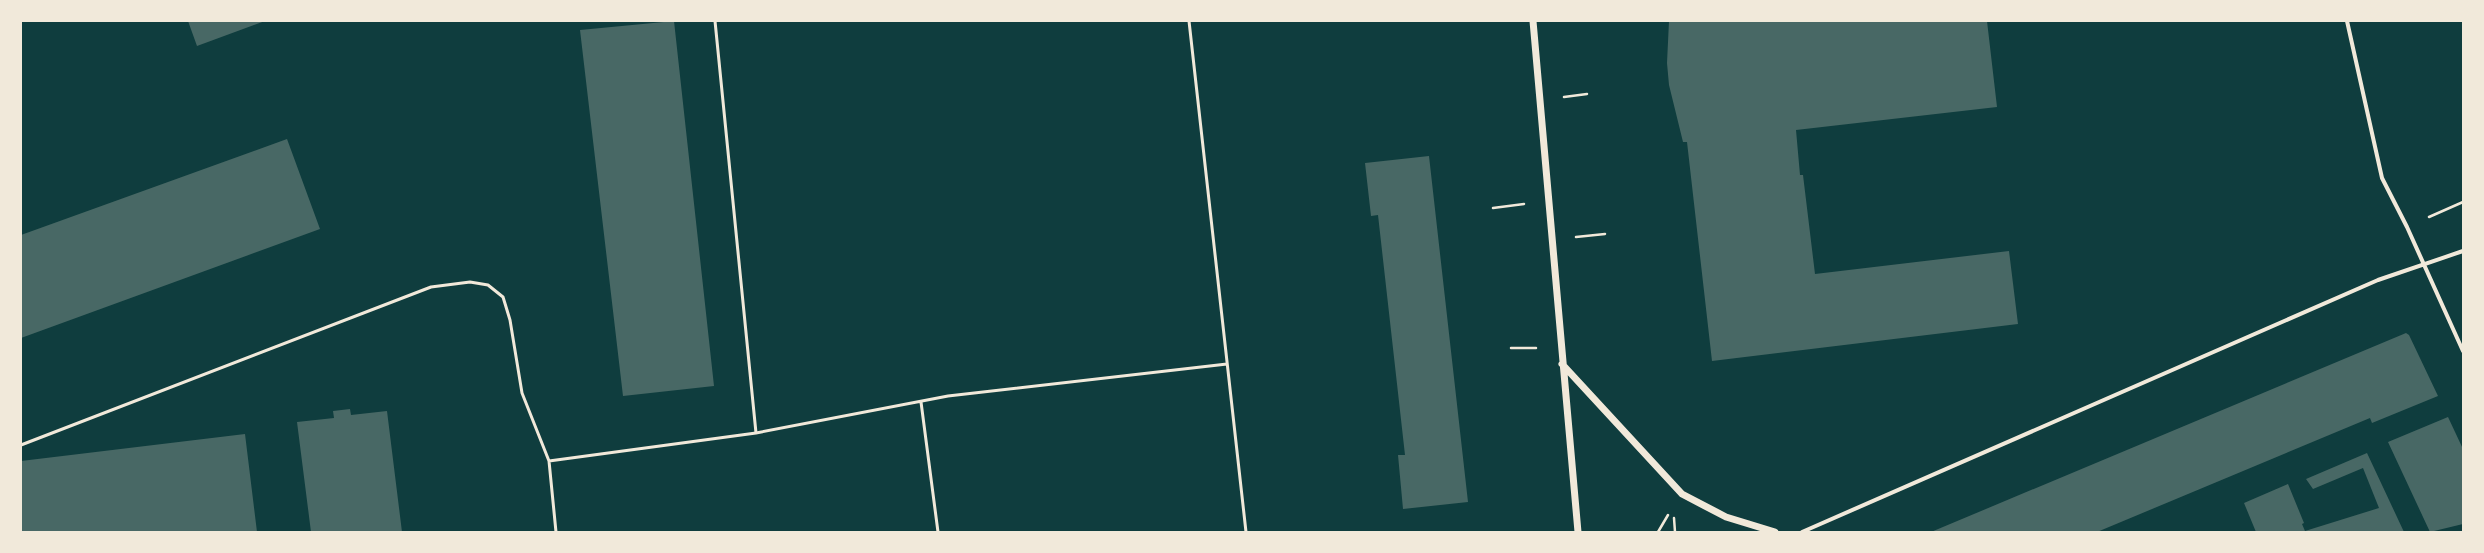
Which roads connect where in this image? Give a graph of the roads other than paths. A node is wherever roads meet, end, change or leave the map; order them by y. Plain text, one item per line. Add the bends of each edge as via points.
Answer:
1 (715, 21) edge
2 (1189, 21) edge
3 (1533, 21) edge
4 (2347, 21) edge
5 (2463, 251) edge
6 (2424, 266) junction
7 (2463, 351) edge
8 (1227, 364) junction
9 (1562, 364) junction
10 (921, 402) junction
11 (756, 433) junction
12 (21, 445) edge
13 (549, 461) junction
14 (556, 532) edge
15 (938, 532) edge
16 (1246, 532) edge
17 (1578, 532) edge
18 (1775, 532) edge
19 (1802, 532) edge

1 - 11 lane
2 - 8 lane
3 - 9 street
4 - 6 street via 2382,178
5 - 6 street
6 - 7 street
6 - 19 street via 2378,280
8 - 10 lane via 948,396
8 - 16 lane
9 - 17 street
9 - 18 street via 1682,494 1726,517
10 - 11 lane
10 - 15 lane
11 - 13 lane
12 - 13 lane via 431,287 470,282 488,285 503,297 510,320 522,393
13 - 14 lane

